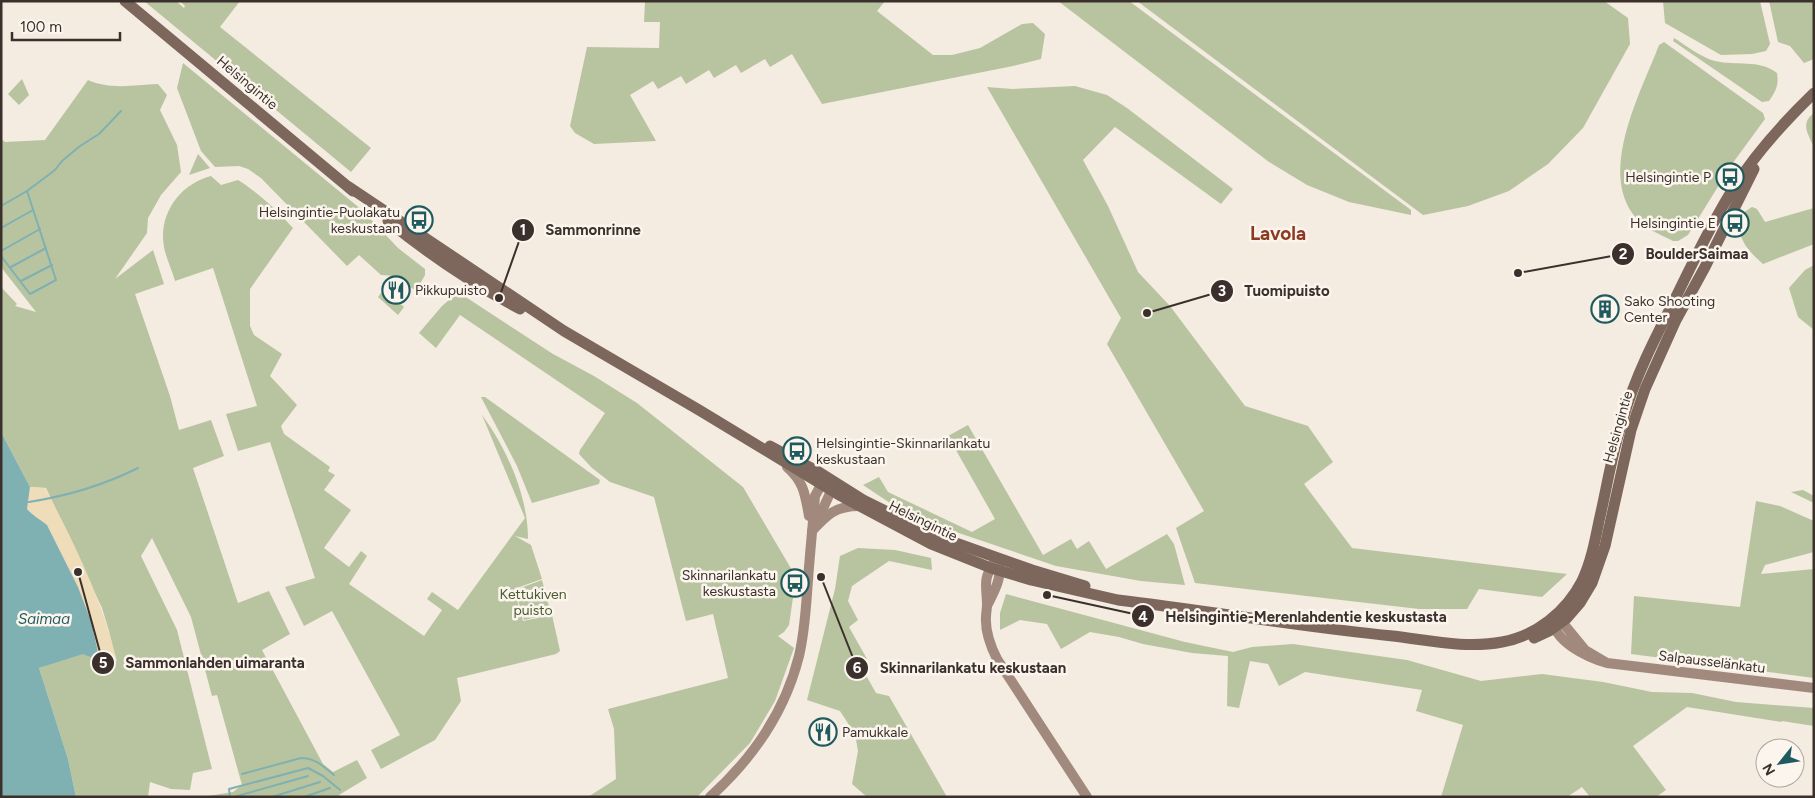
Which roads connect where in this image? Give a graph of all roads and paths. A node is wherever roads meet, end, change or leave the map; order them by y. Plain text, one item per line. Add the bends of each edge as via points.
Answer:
1 (125, 1) edge
2 (1814, 93) edge
3 (699, 410) junction
4 (764, 450) junction
5 (828, 485) junction
6 (859, 506) junction
7 (812, 532) junction
8 (998, 558) junction
9 (996, 569) junction
10 (1156, 605) junction
11 (1556, 622) junction
12 (1814, 688) edge
13 (710, 797) edge
14 (1087, 797) edge

1 - 3 main road, Helsingintie via 413,241 454,271
2 - 11 main road, Helsingintie via 1785,122 1742,176 1694,260 1642,367 1622,420 1587,570
3 - 4 main road, Helsingintie
3 - 5 main road, Helsingintie via 794,458
4 - 5 main road, Helsingintie
4 - 7 main road via 800,480
5 - 6 main road, Helsingintie
5 - 7 main road
5 - 8 main road, Helsingintie via 936,536
6 - 7 main road via 836,510
6 - 9 main road, Helsingintie via 931,544
7 - 13 main road via 806,609 794,672 771,726 732,777
8 - 9 main road
8 - 10 main road, Helsingintie
9 - 10 main road, Helsingintie via 1079,592
9 - 14 main road via 985,590 988,638 997,659
10 - 11 main road, Helsingintie via 1366,634 1460,643 1491,644 1514,639
11 - 12 main road, Salpausselänkatu via 1563,639 1577,650 1607,663

